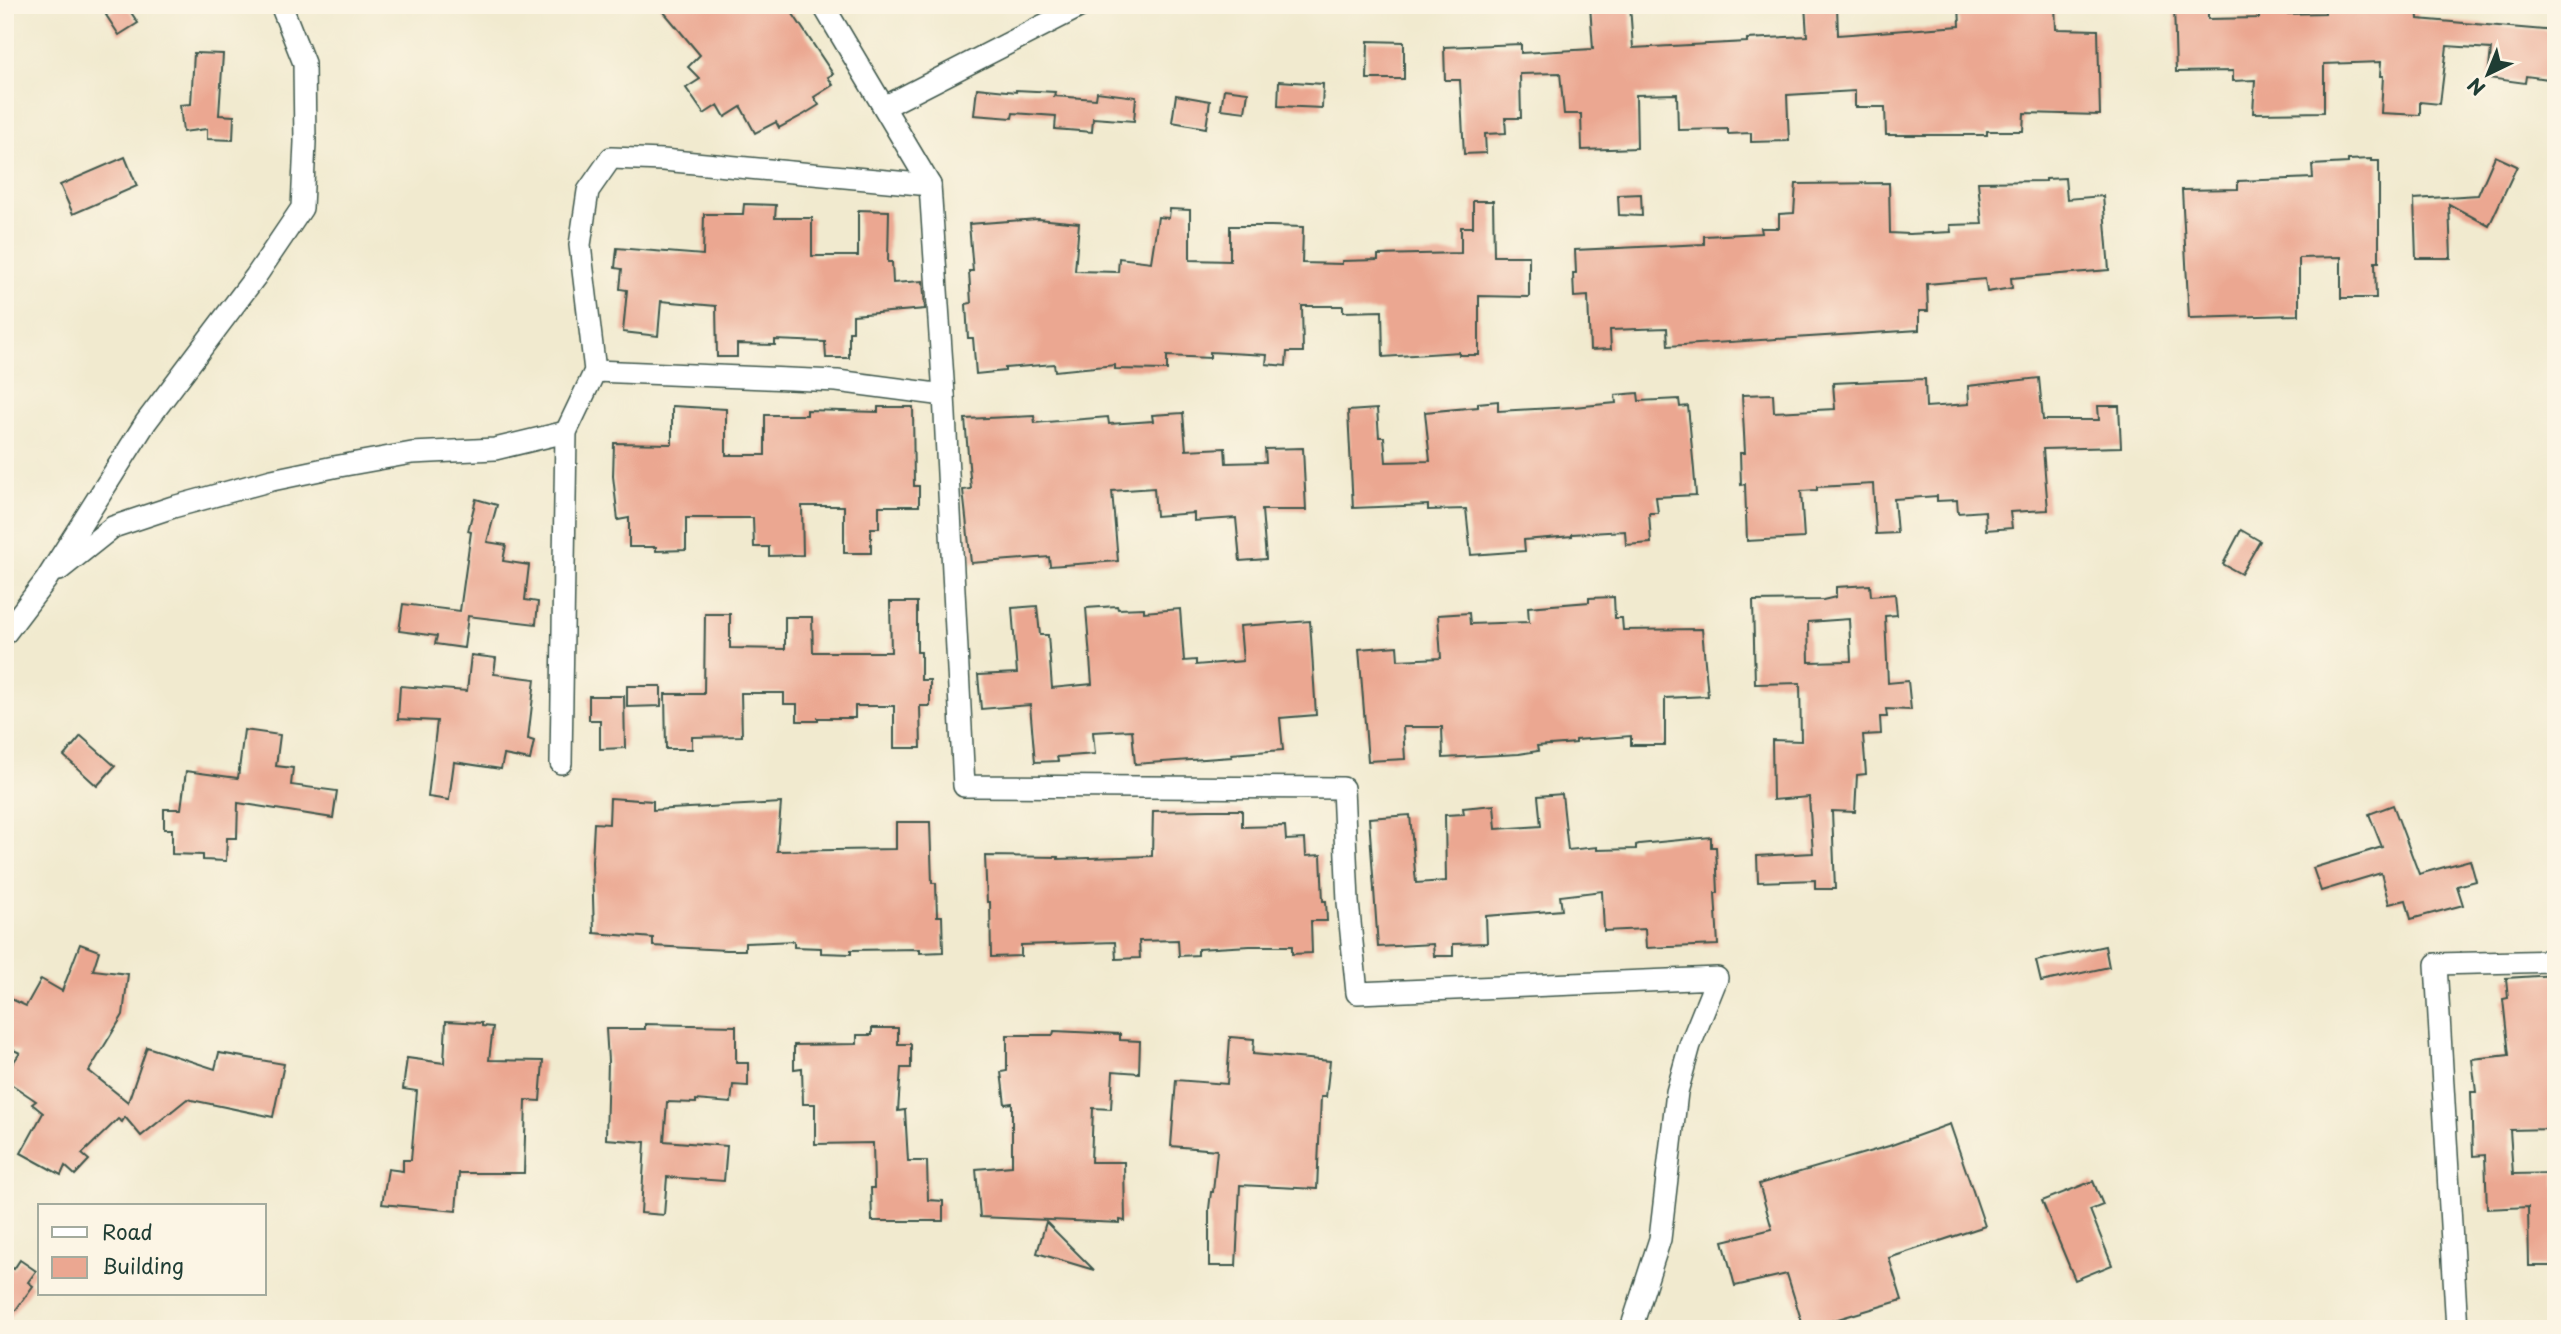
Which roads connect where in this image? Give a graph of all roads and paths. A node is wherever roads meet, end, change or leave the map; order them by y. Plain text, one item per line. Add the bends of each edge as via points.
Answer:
1 (281, 5) edge
2 (823, 5) edge
3 (1083, 5) edge
4 (884, 107) junction
5 (930, 185) junction
6 (596, 371) junction
7 (944, 394) junction
8 (565, 432) junction
9 (46, 580) junction
10 (5, 634) edge
11 (561, 763) dead end
12 (2556, 961) edge
13 (1631, 1329) edge
14 (2456, 1329) edge

1 - 9 street via 304,63 302,208 257,276 146,422
2 - 4 street
3 - 4 street
4 - 5 street
5 - 6 street via 611,158 588,191 580,245
5 - 7 street
6 - 7 street via 836,381
6 - 8 street
7 - 13 street via 964,786 1343,788 1357,993 1717,978 1677,1092 1660,1239
8 - 9 street via 495,449 412,453 334,467 173,507 113,527
8 - 11 street
9 - 10 street
12 - 14 street via 2436,964

